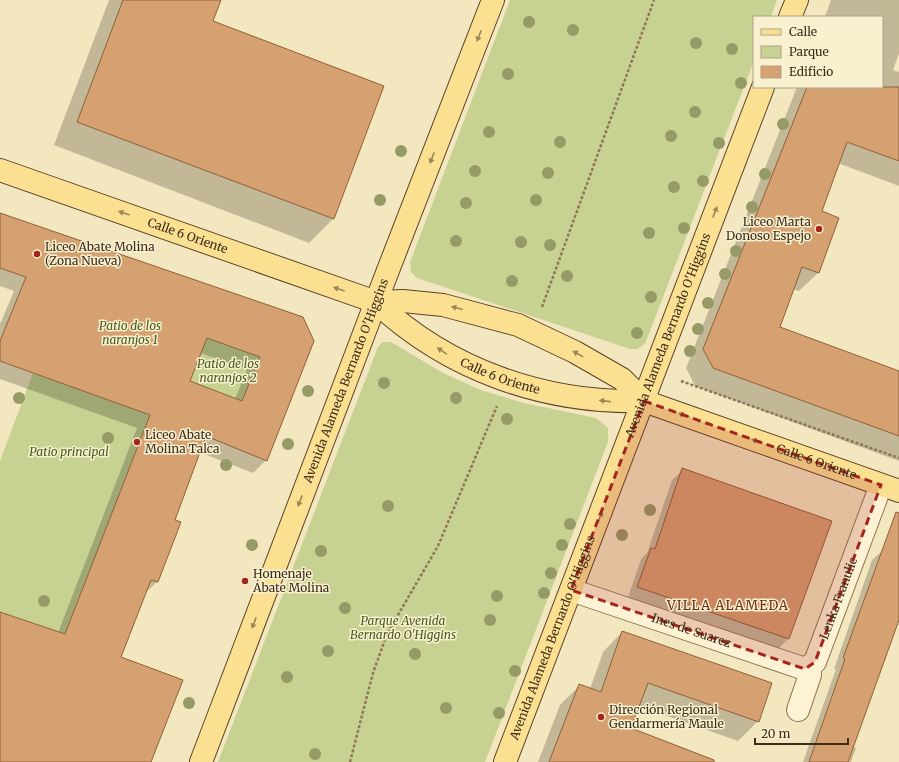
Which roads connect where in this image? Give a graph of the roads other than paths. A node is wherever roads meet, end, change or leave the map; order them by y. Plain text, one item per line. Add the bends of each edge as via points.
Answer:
1 (493, 0) edge
2 (797, 0) edge
3 (790, 16) edge
4 (763, 88) edge
5 (0, 170) edge
6 (376, 302) junction
7 (644, 401) junction
8 (890, 488) edge
9 (572, 590) junction
10 (810, 666) junction
11 (798, 710) dead end
12 (202, 762) edge
13 (505, 762) edge

1 -> 6 main road, Avenida Alameda Bernardo O'Higgins
2 - 3 main road
7 -> 4 main road, Avenida Alameda Bernardo O'Higgins
6 -> 5 main road, Calle 6 Oriente
7 -> 6 main road, Calle 6 Oriente via 622,379 575,352 518,325 443,305 403,301
7 -> 6 main road, Calle 6 Oriente via 614,402 557,395 507,382 457,361 396,320
6 -> 12 main road, Avenida Alameda Bernardo O'Higgins
8 -> 7 main road, Calle 6 Oriente
9 -> 7 main road, Avenida Alameda Bernardo O'Higgins
8 - 10 street, Lenka Franulic via 815,662
9 - 10 street, Ines de Suarez via 805,669
9 - 13 main road, Avenida Alameda Bernardo O'Higgins
10 - 11 street, Lenka Franulic via 810,675

